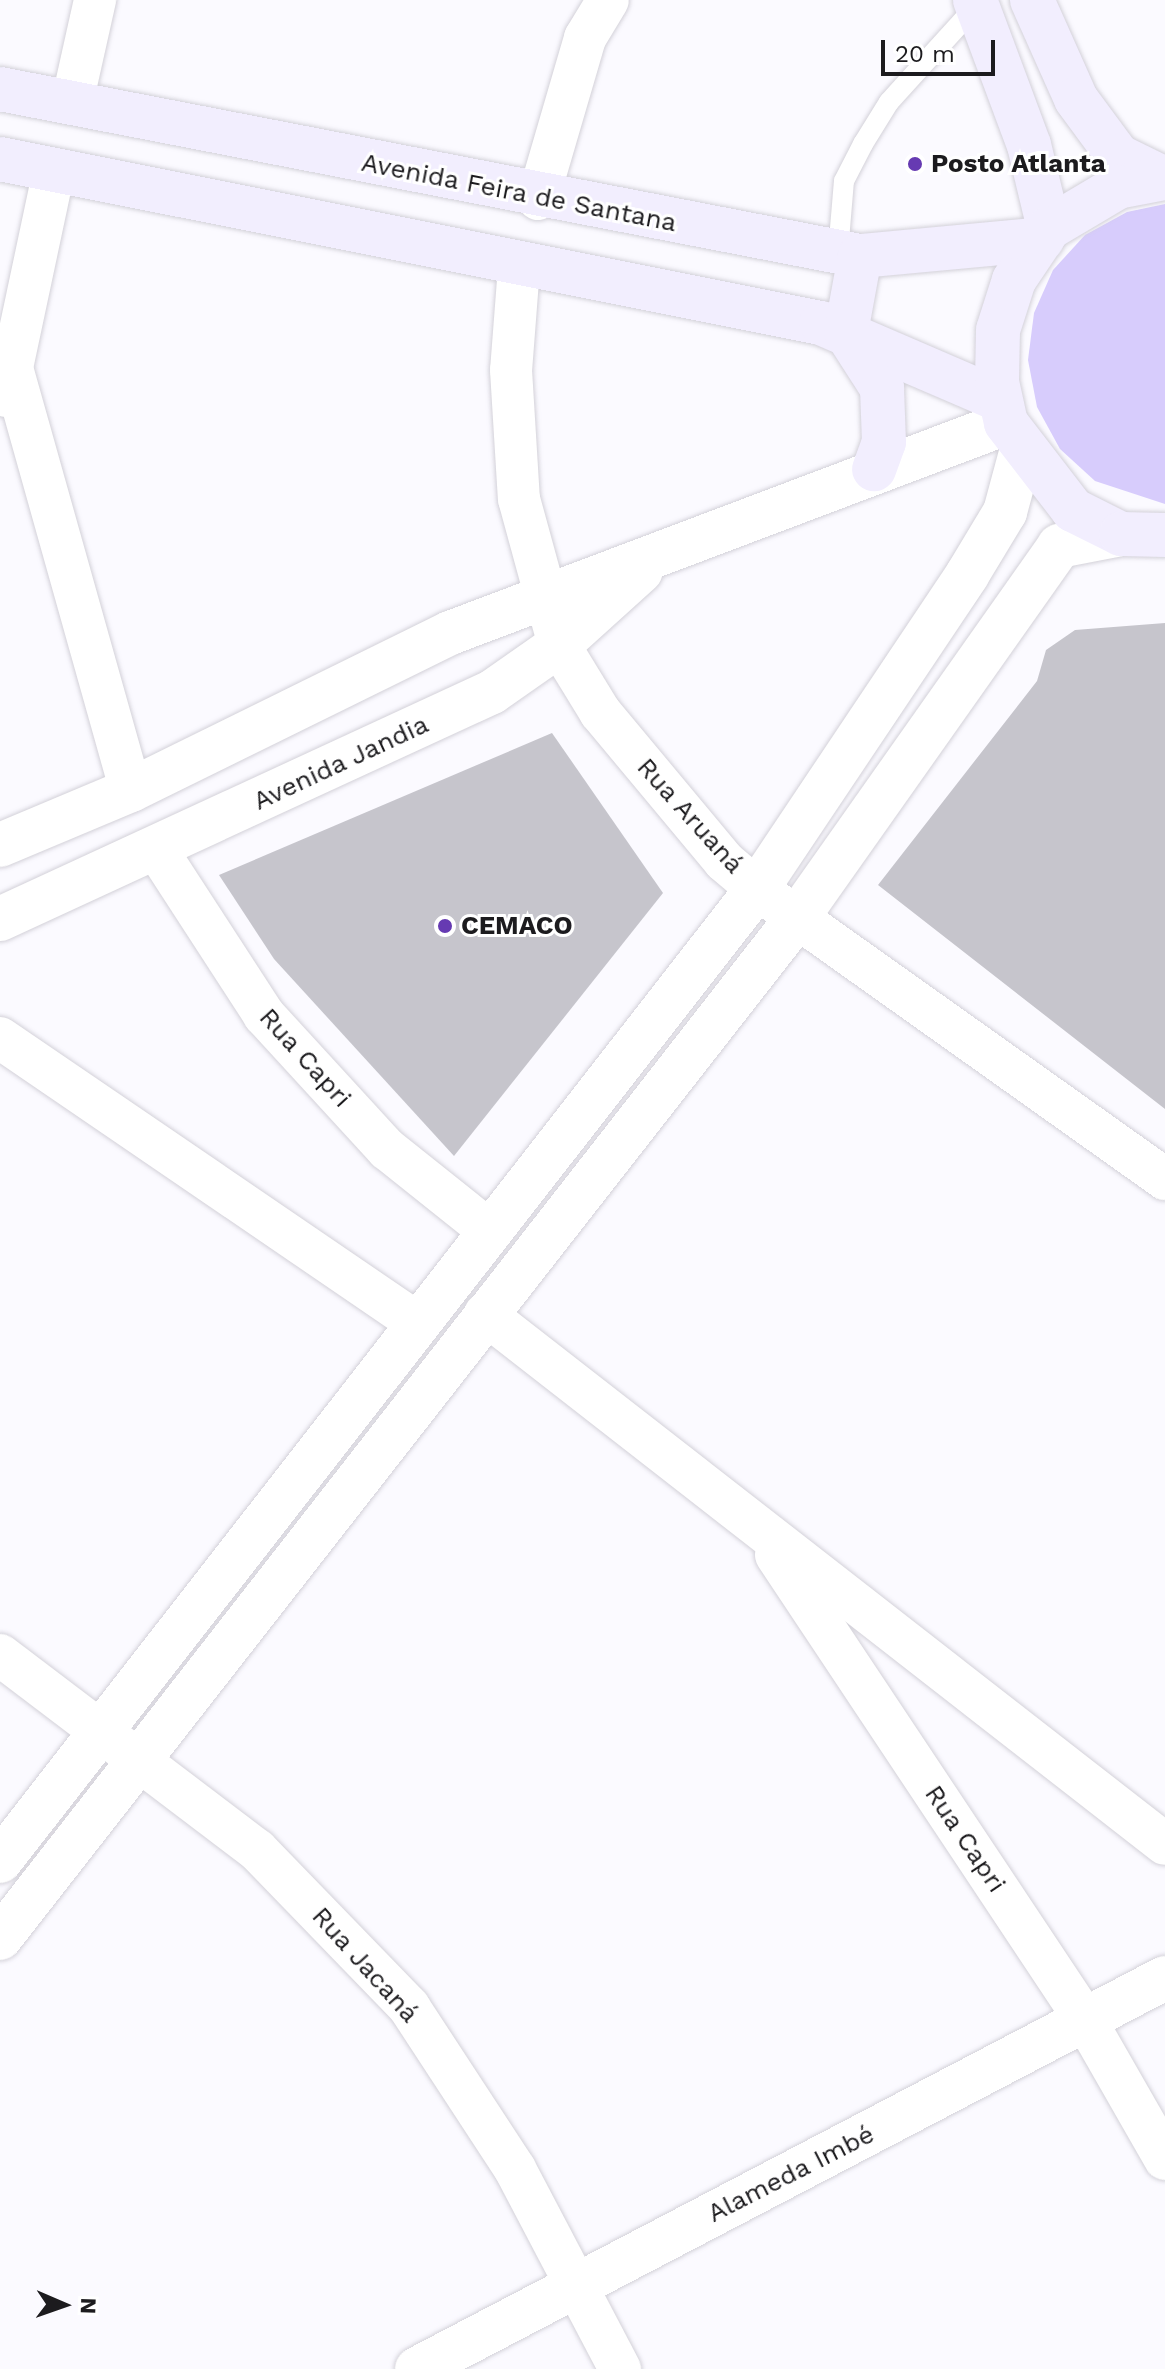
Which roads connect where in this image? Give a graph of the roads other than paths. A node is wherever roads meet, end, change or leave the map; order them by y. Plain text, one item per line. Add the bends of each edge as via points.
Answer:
1 (95, 0) edge
2 (608, 0) edge
3 (1032, 0) edge
4 (976, 2) edge
5 (0, 89) edge
6 (72, 103) junction
7 (0, 159) edge
8 (54, 170) junction
9 (1164, 178) edge
10 (538, 199) junction
11 (1045, 234) junction
12 (849, 254) junction
13 (519, 267) junction
14 (846, 332) junction
15 (12, 368) junction
16 (1010, 424) junction
17 (0, 426) edge
18 (874, 469) junction
19 (1121, 534) junction
20 (1165, 535) edge
21 (653, 560) junction
22 (542, 597) junction
23 (943, 611) junction
24 (991, 637) junction
25 (559, 645) junction
26 (131, 790) junction
27 (0, 845) edge
28 (157, 850) junction
29 (757, 889) junction
30 (797, 918) junction
31 (0, 919) edge
32 (0, 1038) edge
33 (1165, 1179) edge
34 (491, 1232) junction
35 (485, 1314) junction
36 (419, 1324) junction
37 (755, 1524) junction
38 (0, 1655) edge
39 (102, 1733) junction
40 (140, 1761) junction
41 (1165, 1844) edge
42 (0, 1861) edge
43 (0, 1938) edge
44 (1165, 1978) edge
45 (1086, 2021) junction
46 (1165, 2159) edge
47 (576, 2286) junction
48 (417, 2369) edge
49 (620, 2369) edge

1 - 6 street
2 - 10 street via 585,38
3 - 9 main road via 1076,99 1118,156
4 - 11 main road via 1029,145
4 - 12 lane via 889,102 844,181
5 - 6 main road, Avenida Feira de Santana
6 - 10 main road, Avenida Feira de Santana
7 - 8 main road
8 - 13 main road
8 - 15 street
9 - 11 main road via 1118,187
10 - 12 main road, Avenida Feira de Santana
11 - 12 main road, Avenida Feira de Santana
11 - 16 main road via 1014,280 998,330
12 - 14 main road
13 - 14 main road
13 - 22 street, Rua Aruaná via 511,370 519,499
14 - 16 main road
14 - 18 main road via 882,388 884,442
15 - 17 street
15 - 26 street
16 - 18 street, Avenida Jandia
16 - 19 main road via 1073,510
16 - 23 street via 1005,512
18 - 21 street, Avenida Jandia
19 - 20 main road
19 - 24 street via 1059,546
21 - 22 street, Avenida Jandia
21 - 25 street, Avenida Jandia
22 - 25 street, Rua Aruaná
22 - 26 street, Avenida Jandia via 450,633
23 - 24 street via 983,594 994,604
23 - 29 street
24 - 30 street
25 - 28 street, Avenida Jandia via 492,692
25 - 29 street, Rua Aruaná via 600,712 724,861
26 - 27 street, Avenida Jandia
28 - 31 street, Avenida Jandia
28 - 34 street, Rua Capri via 264,1015 387,1149
29 - 30 street, Rua Aruaná
29 - 34 street
30 - 33 street, Rua Aruaná
30 - 35 street
32 - 36 street
34 - 36 street
35 - 37 street, Rua Capri
35 - 40 street
36 - 39 street
37 - 41 street, Rua Capri
37 - 45 street, Rua Capri
38 - 39 street, Rua Jacaná
39 - 40 street, Rua Jacaná
39 - 42 street
40 - 43 street
40 - 47 street, Rua Jacaná via 257,1850 409,2007 515,2169
44 - 45 street, Alameda Imbé
45 - 46 street, Rua Capri
45 - 47 street, Alameda Imbé
47 - 48 street, Alameda Imbé
47 - 49 street, Rua Jacaná

